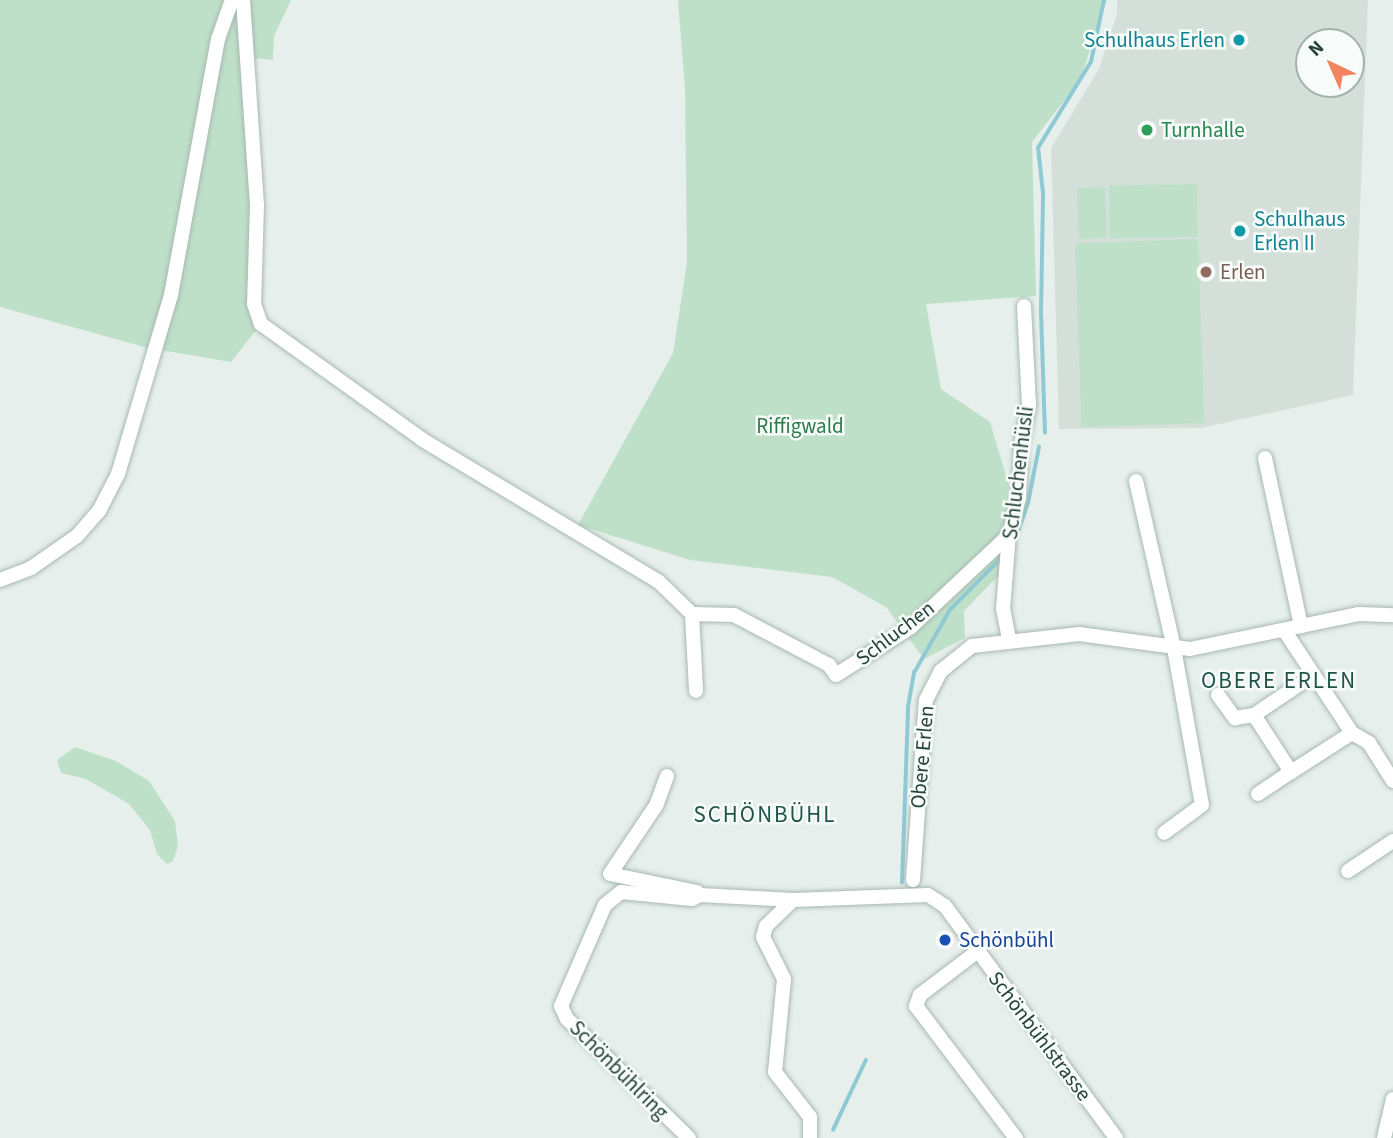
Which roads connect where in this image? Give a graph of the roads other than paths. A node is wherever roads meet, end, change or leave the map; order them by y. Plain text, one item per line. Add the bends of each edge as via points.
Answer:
1 (232, 0) edge
2 (243, 0) edge
3 (1024, 306) dead end
4 (1265, 458) dead end
5 (1136, 481) dead end
6 (1009, 535) junction
7 (0, 580) edge
8 (692, 614) junction
9 (1393, 615) edge
10 (1301, 626) junction
11 (1284, 630) junction
12 (1009, 639) junction
13 (1174, 648) junction
14 (1313, 676) junction
15 (695, 691) dead end
16 (1218, 695) dead end
17 (1254, 715) junction
18 (1352, 733) junction
19 (1291, 772) junction
20 (667, 776) dead end
21 (1393, 781) edge
22 (1258, 794) dead end
23 (1164, 833) dead end
24 (1393, 841) edge
25 (1348, 871) dead end
26 (913, 880) dead end
27 (701, 895) junction
28 (857, 896) joint
29 (793, 901) junction
30 (978, 951) junction
31 (1393, 1099) edge
32 (689, 1138) edge
33 (810, 1138) edge
34 (1016, 1138) edge
35 (1116, 1138) edge
36 (1384, 1138) edge

1 - 7 street via 218,39 171,295 118,474 99,511 77,536 31,568
2 - 8 street via 257,205 254,304 261,324 423,440 658,581
3 - 6 street, Schluchenhüsli via 1029,405 1021,445 1019,498
4 - 10 street
5 - 13 street
6 - 8 street, Schluchen via 911,627 836,675 829,665 734,615
6 - 12 street, Schluchenhüsli via 1003,609
8 - 15 street
9 - 10 street, Obere Erlen via 1359,614
10 - 11 street, Obere Erlen
11 - 13 street, Obere Erlen via 1190,649
11 - 14 street
12 - 13 street, Obere Erlen via 1079,634
12 - 26 street, Obere Erlen via 972,646 951,661 932,684 922,717
13 - 23 street via 1202,805
14 - 17 street
14 - 18 street
16 - 17 street via 1235,718
17 - 19 street
18 - 19 street
18 - 21 street via 1369,743
19 - 22 street
20 - 27 street via 657,804 610,874
24 - 25 street
27 - 29 street, Schönbühlring
27 - 32 street, Schönbühlring via 692,899 621,892 611,898 561,1006 567,1020
28 - 29 street, Schönbühlring
28 - 30 street, Schönbühlstrasse via 928,895 946,906
29 - 33 street via 766,926 763,937 783,979 775,1072 810,1116
30 - 34 street via 920,995 916,1006
30 - 35 street, Schönbühlstrasse
31 - 36 street

